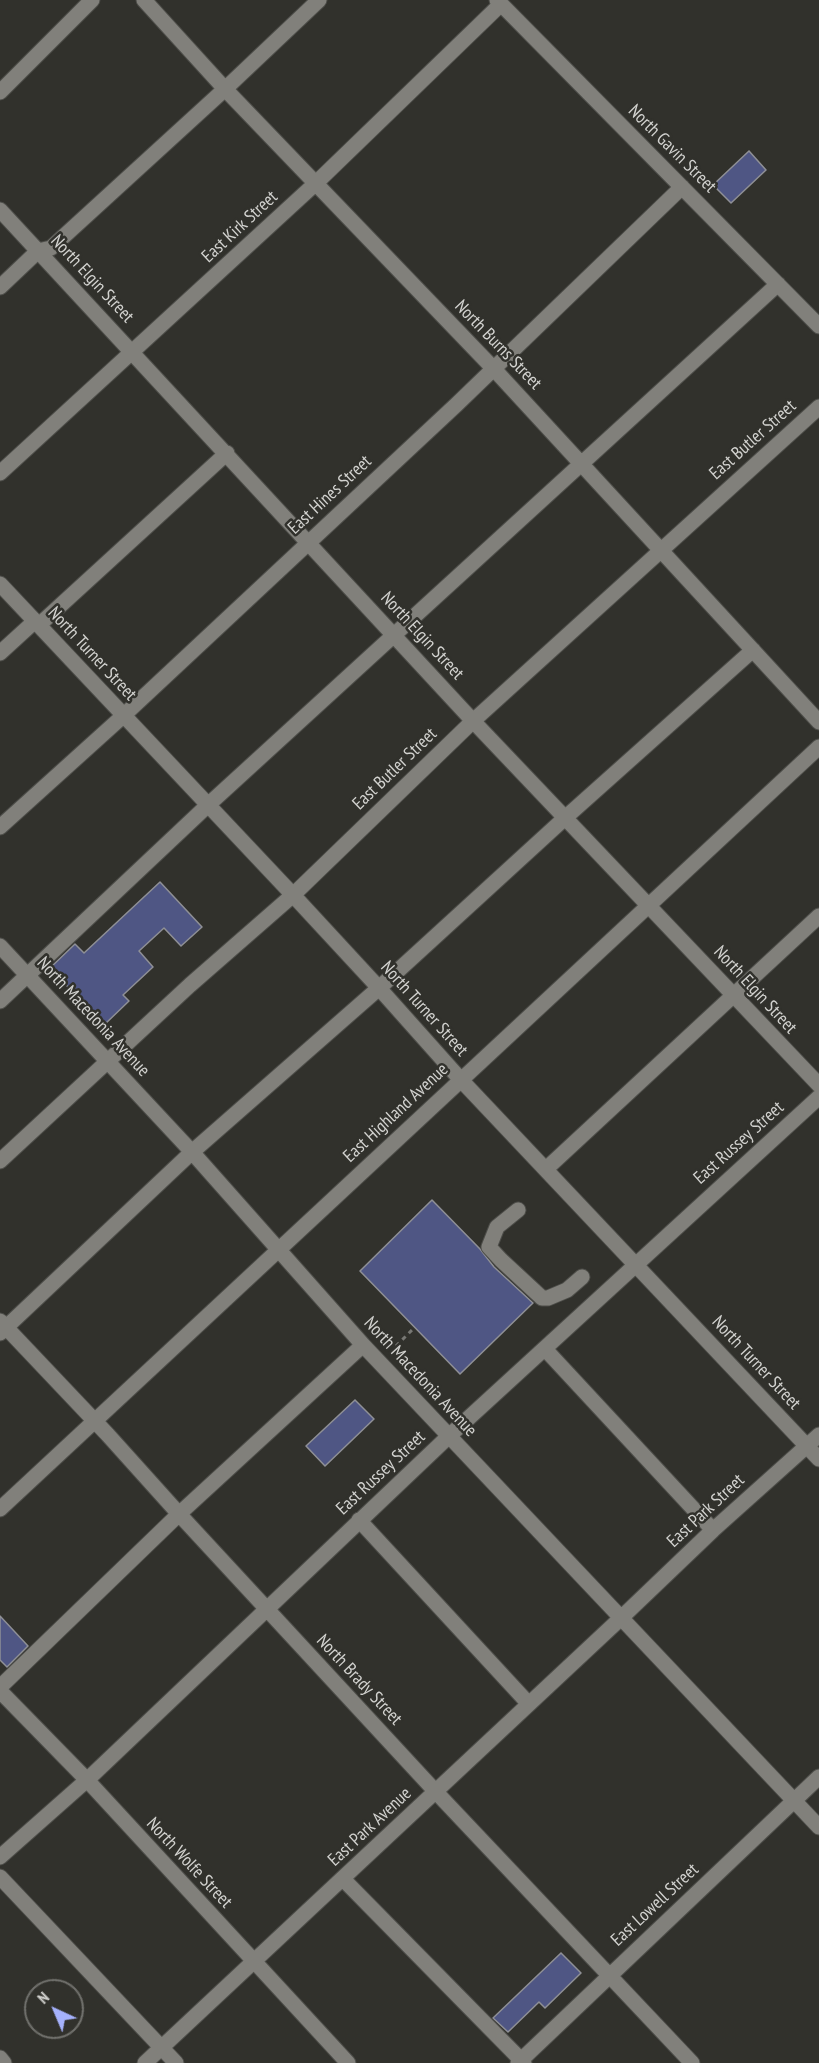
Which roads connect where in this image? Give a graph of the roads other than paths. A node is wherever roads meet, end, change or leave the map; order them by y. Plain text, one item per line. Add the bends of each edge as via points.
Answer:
1 (92, 0) edge
2 (144, 0) edge
3 (319, 0) edge
4 (499, 2) edge
5 (225, 89) junction
6 (0, 92) edge
7 (316, 183) junction
8 (682, 187) junction
9 (0, 210) edge
10 (38, 251) junction
11 (778, 284) junction
12 (0, 287) edge
13 (819, 326) edge
14 (133, 352) junction
15 (493, 368) junction
16 (819, 406) edge
17 (227, 453) junction
18 (582, 463) junction
19 (0, 473) edge
20 (308, 541) junction
21 (661, 549) junction
22 (0, 584) edge
23 (37, 623) junction
24 (396, 636) junction
25 (753, 650) junction
26 (0, 654) edge
27 (123, 716) junction
28 (473, 721) junction
29 (819, 722) edge
30 (819, 747) edge
31 (208, 805) junction
32 (566, 817) junction
33 (0, 827) edge
34 (293, 895) junction
35 (650, 906) junction
36 (819, 916) edge
37 (0, 946) edge
38 (28, 976) junction
39 (380, 988) junction
40 (734, 996) junction
41 (0, 1001) edge
42 (107, 1062) junction
43 (461, 1080) junction
44 (819, 1085) edge
45 (819, 1097) edge
46 (192, 1152) junction
47 (0, 1161) edge
48 (546, 1169) junction
49 (518, 1210) dead end
50 (278, 1250) junction
51 (635, 1263) junction
52 (582, 1277) dead end
53 (2, 1327) edge
54 (363, 1345) junction
55 (545, 1349) junction
56 (95, 1421) junction
57 (819, 1435) edge
58 (448, 1436) junction
59 (807, 1446) junction
60 (819, 1459) edge
61 (0, 1509) edge
62 (179, 1514) junction
63 (359, 1520) junction
64 (713, 1530) junction
65 (267, 1608) junction
66 (621, 1618) junction
67 (0, 1689) edge
68 (528, 1703) junction
69 (819, 1777) edge
70 (87, 1780) junction
71 (435, 1792) junction
72 (794, 1800) junction
73 (819, 1827) edge
74 (0, 1857) edge
75 (0, 1877) edge
76 (343, 1879) junction
77 (254, 1961) junction
78 (608, 1976) junction
79 (161, 2048) junction
80 (0, 2058) edge
81 (521, 2062) edge
82 (4, 2063) edge
83 (145, 2063) edge
84 (176, 2063) edge
85 (348, 2063) edge
86 (692, 2063) edge

1 - 6 street
2 - 5 street, North Burns Street
3 - 5 street
4 - 7 street, East Kirk Street
4 - 8 street, North Gavin Street
5 - 7 street, North Burns Street
5 - 10 street via 51,248
7 - 14 street, East Kirk Street
7 - 15 street, North Burns Street
8 - 11 street, North Gavin Street
8 - 15 street, East Hines Street
9 - 10 street, North Elgin Street
10 - 12 street
10 - 14 street, North Elgin Street
11 - 13 street, North Gavin Street
11 - 18 street
14 - 17 street, North Elgin Street
14 - 19 street, East Kirk Street
15 - 18 street, North Burns Street
15 - 20 street, East Hines Street
16 - 21 street, East Butler Street
17 - 20 street, North Elgin Street
17 - 23 street
18 - 21 street, North Burns Street
18 - 24 street
20 - 24 street, North Elgin Street
20 - 27 street, East Hines Street
21 - 25 street, North Burns Street
21 - 28 street, East Butler Street
22 - 23 street, North Turner Street
23 - 26 street
23 - 27 street, North Turner Street
24 - 28 street, North Elgin Street
24 - 31 street
25 - 29 street, North Burns Street
25 - 32 street
27 - 31 street, North Turner Street
27 - 33 street, East Hines Street
28 - 32 street, North Elgin Street
28 - 34 street, East Butler Street
30 - 35 street, East Highland Avenue
31 - 34 street, North Turner Street
31 - 38 street
32 - 35 street, North Elgin Street
32 - 39 street
34 - 39 street, North Turner Street
34 - 42 street, East Butler Street
35 - 40 street, North Elgin Street
35 - 43 street, East Highland Avenue
36 - 40 street
37 - 38 street, North Macedonia Avenue
38 - 41 street
38 - 42 street, North Macedonia Avenue
39 - 43 street, North Turner Street
39 - 46 street
40 - 44 street, North Elgin Street
40 - 48 street
42 - 46 street, North Macedonia Avenue
42 - 47 street, East Butler Street
43 - 48 street, North Turner Street
43 - 50 street, East Highland Avenue
45 - 51 street, East Russey Street
46 - 50 street, North Macedonia Avenue
46 - 53 street
48 - 51 street, North Turner Street
49 - 52 street via 497,1227 489,1247 501,1260 542,1298 567,1290
50 - 54 street, North Macedonia Avenue
50 - 56 street, East Highland Avenue
51 - 55 street, East Russey Street
51 - 59 street, North Turner Street
53 - 56 street, North Brady Street
54 - 58 street, North Macedonia Avenue
54 - 62 street
55 - 58 street, East Russey Street
55 - 64 street
56 - 61 street, East Highland Avenue
56 - 62 street, North Brady Street
57 - 59 street, East Park Street
58 - 63 street, East Russey Street
58 - 66 street, North Macedonia Avenue
59 - 60 street, North Turner Street
59 - 64 street, East Park Street
62 - 65 street, North Brady Street
62 - 67 street
63 - 65 street, East Russey Street
63 - 68 street
64 - 66 street, East Park Street
65 - 70 street, East Russey Street
65 - 71 street, North Brady Street
66 - 68 street, East Park Avenue
66 - 72 street, North Macedonia Avenue
67 - 70 street, North Wolfe Street
68 - 71 street, East Park Avenue
69 - 72 street, East Lowell Street
70 - 74 street, East Russey Street
70 - 77 street, North Wolfe Street
71 - 76 street, East Park Avenue
71 - 78 street, North Brady Street
72 - 73 street, North Macedonia Avenue
72 - 78 street, East Lowell Street
75 - 79 street
76 - 77 street, East Park Avenue
76 - 81 street
77 - 79 street, East Park Avenue
77 - 85 street, North Wolfe Street
78 - 81 street, East Lowell Street
78 - 86 street, North Brady Street
79 - 83 street, East Park Avenue
79 - 84 street
80 - 82 street

